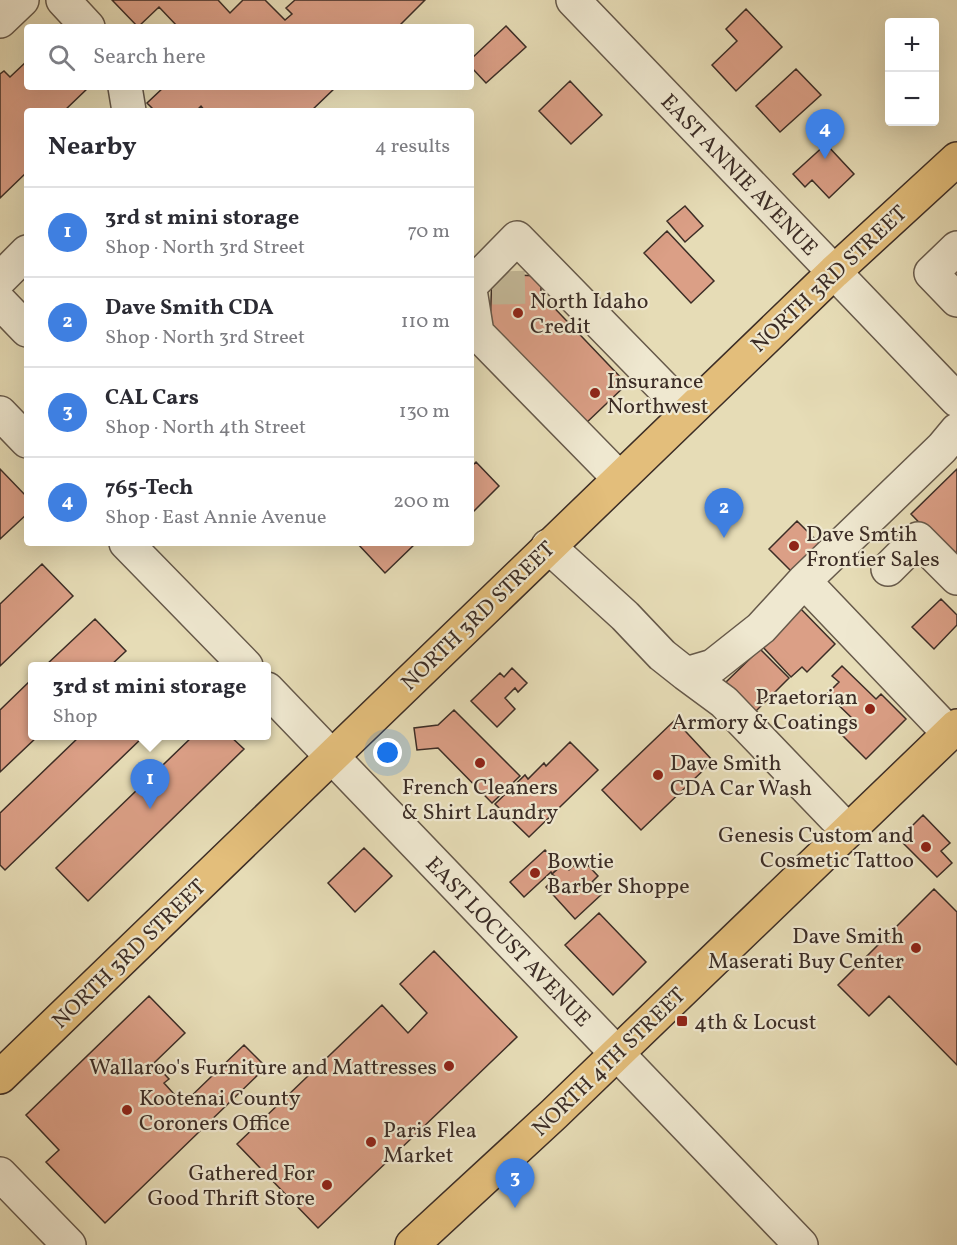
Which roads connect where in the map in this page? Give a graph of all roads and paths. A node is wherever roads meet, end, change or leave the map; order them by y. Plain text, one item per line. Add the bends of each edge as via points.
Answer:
1 (22, 0) edge
2 (63, 0) edge
3 (573, 0) edge
4 (0, 21) edge
5 (85, 24) edge
6 (126, 90) edge
7 (128, 108) edge
8 (955, 159) edge
9 (957, 248) edge
10 (24, 255) edge
11 (834, 272) junction
12 (0, 279) edge
13 (476, 289) edge
14 (957, 300) edge
15 (0, 302) edge
16 (24, 327) edge
17 (957, 400) edge
18 (687, 412) junction
19 (0, 413) edge
20 (957, 430) edge
21 (24, 438) edge
22 (618, 478) junction
23 (129, 546) edge
24 (548, 546) junction
25 (888, 569) dead end
26 (957, 578) edge
27 (804, 581) junction
28 (242, 662) edge
29 (686, 674) junction
30 (271, 693) edge
31 (953, 729) edge
32 (331, 756) junction
33 (848, 831) junction
34 (616, 1054) junction
35 (0, 1077) edge
36 (2, 1180) edge
37 (69, 1245) edge
38 (412, 1245) edge
39 (801, 1245) edge

1 - 4 street
2 - 5 street
3 - 11 street, EAST ANNIE AVENUE
6 - 7 street
8 - 11 main road, NORTH 3RD STREET
9 - 14 street via 931,273
10 - 12 street
11 - 17 street, EAST ANNIE AVENUE
11 - 18 main road, NORTH 3RD STREET
13 - 18 street via 517,238 554,288
13 - 22 street via 477,333
15 - 16 street
18 - 22 main road, NORTH 3RD STREET
19 - 21 street
20 - 27 street
22 - 24 main road, NORTH 3RD STREET
23 - 28 street
24 - 29 street
24 - 32 main road, NORTH 3RD STREET
25 - 26 street via 918,539
27 - 29 street via 761,628 713,666
27 - 31 street
29 - 33 street via 724,702
30 - 32 street, EAST LOCUST AVENUE
31 - 33 main road, NORTH 4TH STREET
32 - 34 street, EAST LOCUST AVENUE
32 - 35 main road, NORTH 3RD STREET
33 - 34 main road, NORTH 4TH STREET
34 - 38 main road, NORTH 4TH STREET
34 - 39 street, EAST LOCUST AVENUE
36 - 37 street

